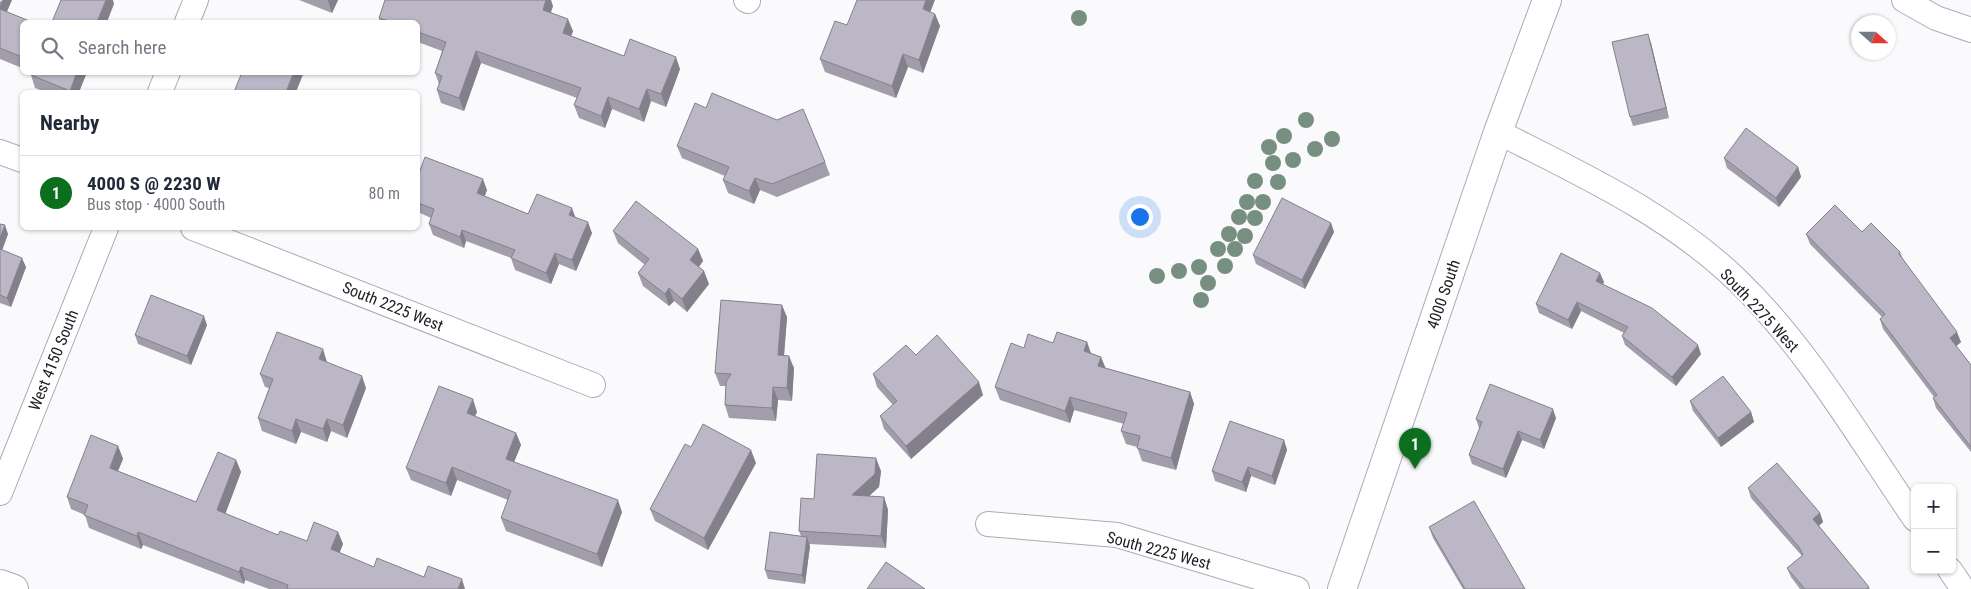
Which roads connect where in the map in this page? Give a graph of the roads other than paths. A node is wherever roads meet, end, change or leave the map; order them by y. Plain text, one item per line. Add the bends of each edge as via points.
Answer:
1 (196, 0) edge
2 (1547, 0) edge
3 (1904, 0) edge
4 (188, 20) edge
5 (1971, 30) edge
6 (167, 75) edge
7 (161, 90) edge
8 (1498, 132) junction
9 (0, 152) edge
10 (20, 159) edge
11 (105, 230) edge
12 (198, 230) edge
13 (593, 385) dead end
14 (0, 494) edge
15 (1911, 512) edge
16 (988, 524) dead end
17 (1953, 574) edge
18 (0, 584) edge
19 (14, 589) edge
20 (1297, 589) edge
21 (1342, 589) edge
22 (1963, 589) edge

1 - 4 street
2 - 8 street, 4000 South
3 - 5 street via 1936,18
6 - 7 street
8 - 15 street, South 2275 West via 1568,166 1677,230 1738,281 1792,340
8 - 21 street, 4000 South
9 - 10 street
11 - 14 street, West 4150 South
12 - 13 street, South 2225 West
16 - 20 street, South 2225 West via 1117,535
17 - 22 street
18 - 19 street

